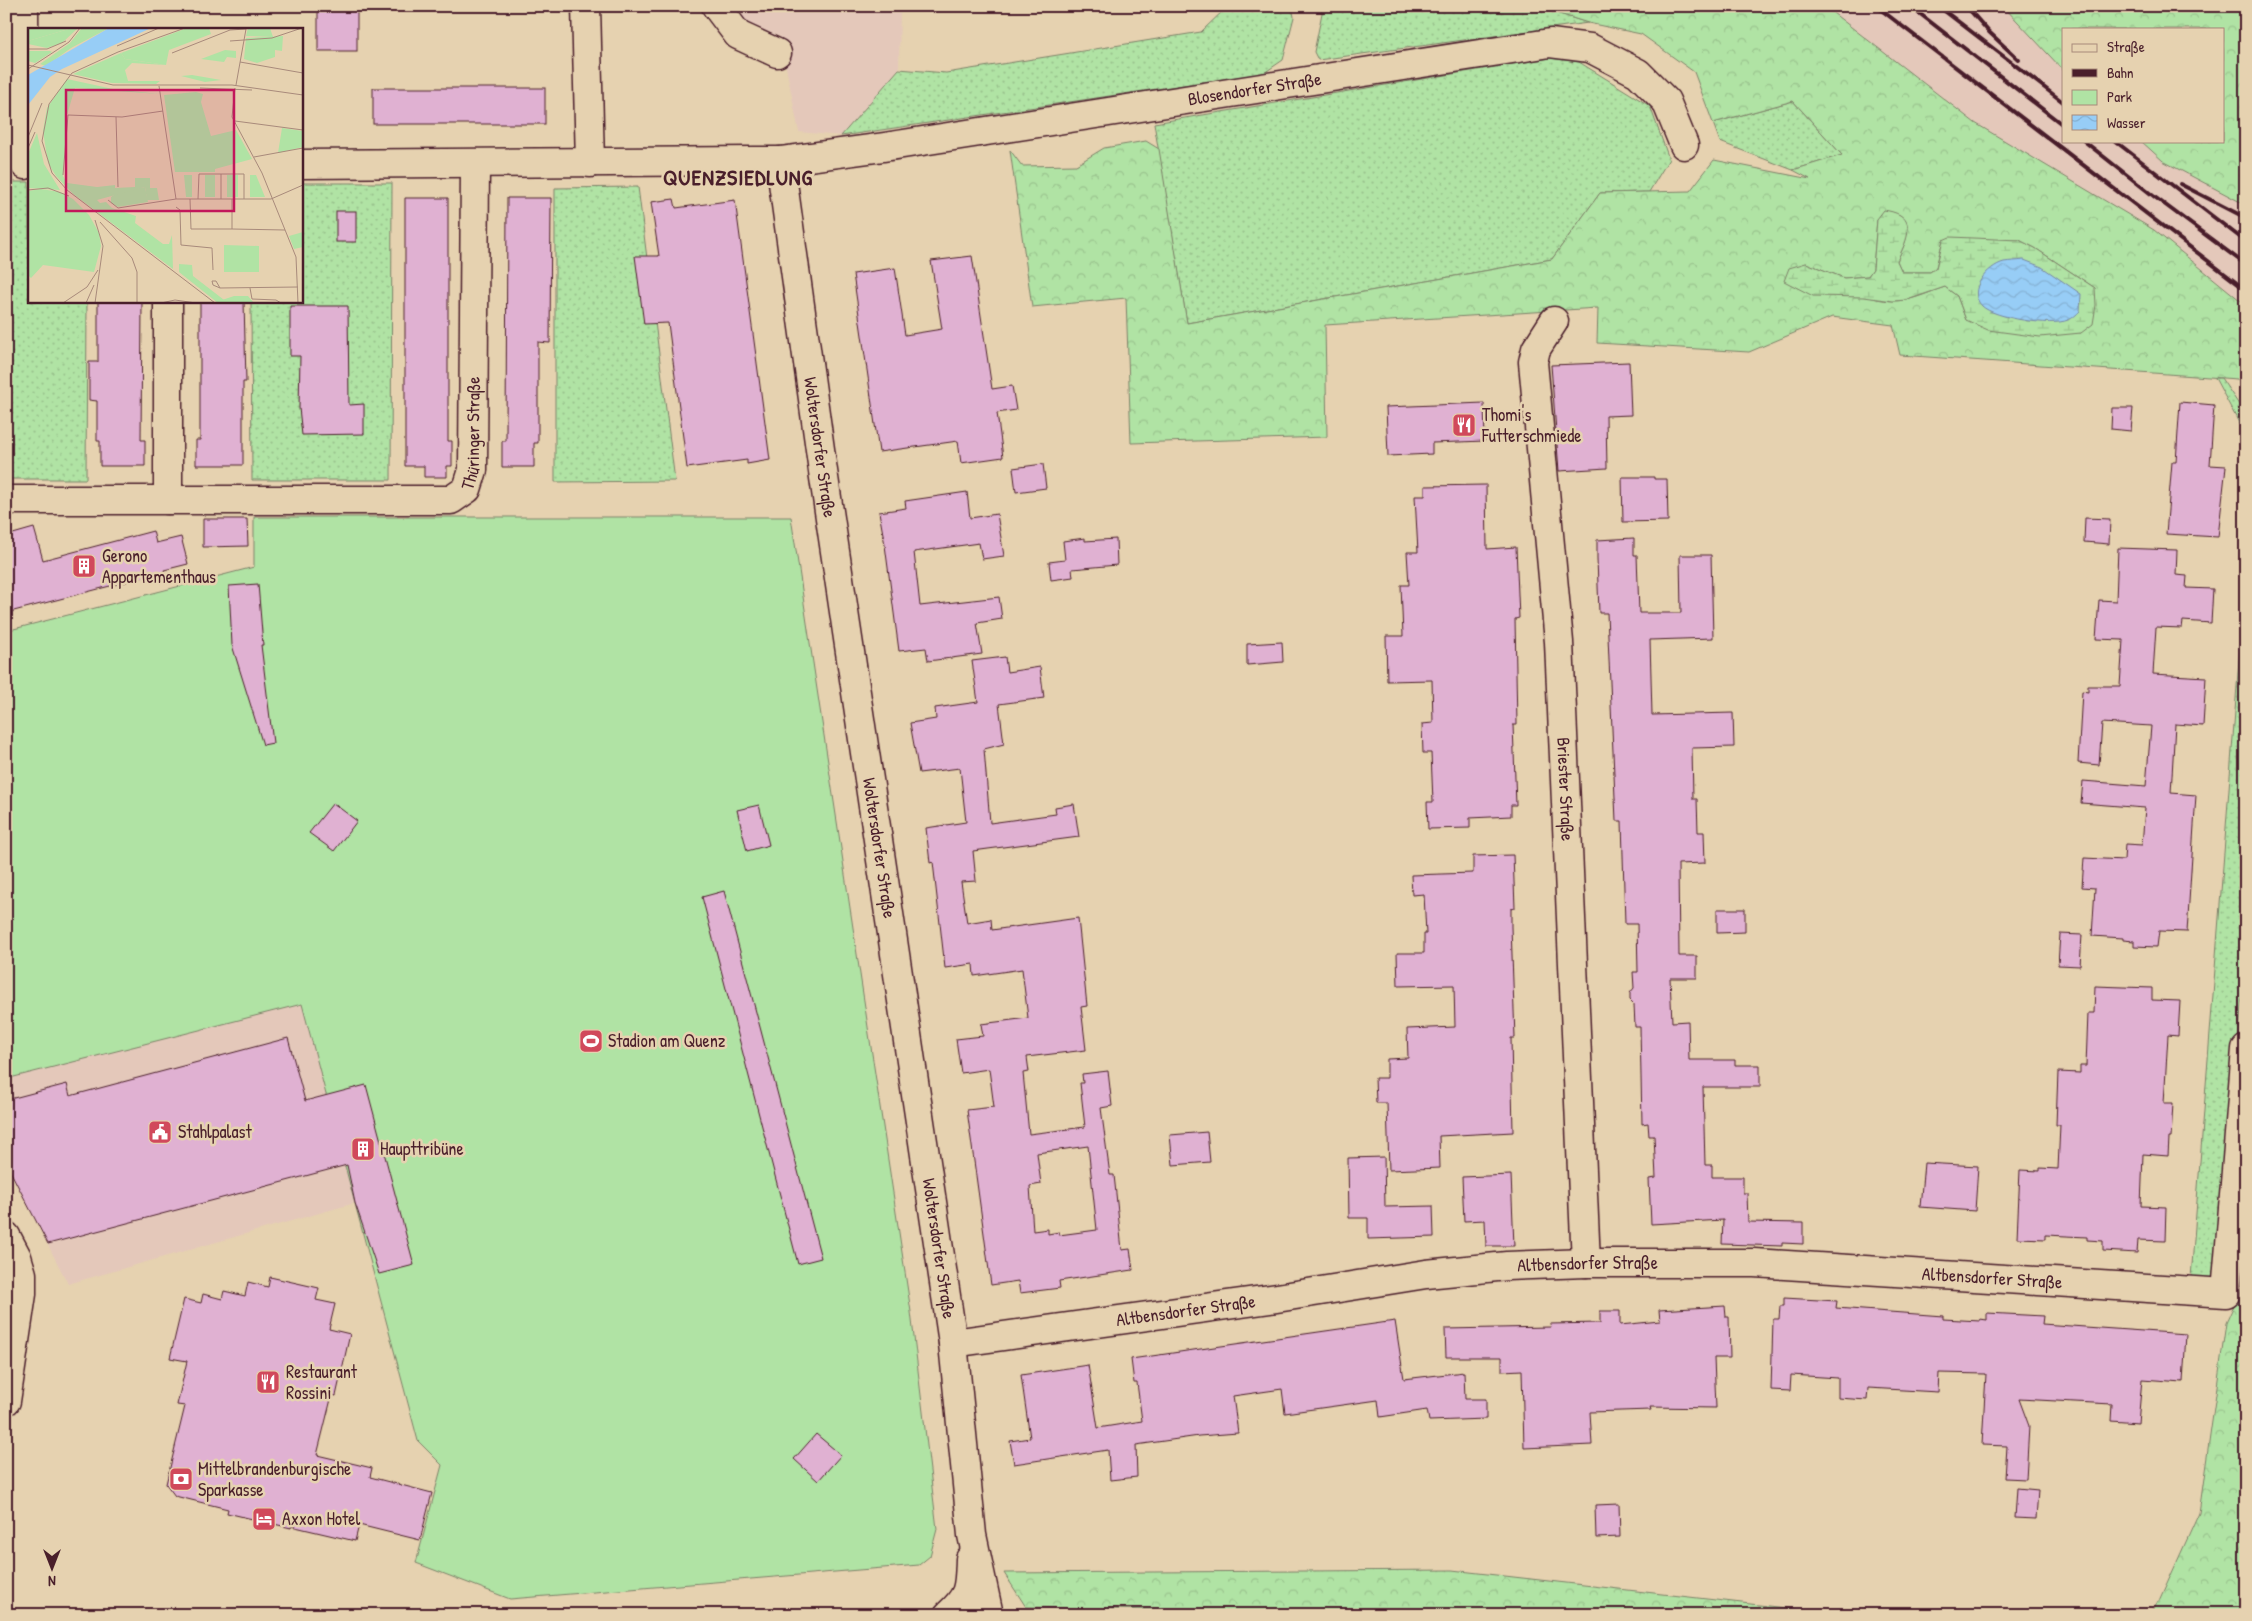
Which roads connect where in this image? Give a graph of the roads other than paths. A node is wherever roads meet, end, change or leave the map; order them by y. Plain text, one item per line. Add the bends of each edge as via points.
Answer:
1 (24, 6) edge
2 (586, 6) edge
3 (716, 6) edge
4 (777, 53) dead end
5 (1684, 145) dead end
6 (780, 161) junction
7 (590, 163) junction
8 (302, 164) edge
9 (475, 164) junction
10 (20, 165) edge
11 (168, 302) edge
12 (1554, 321) dead end
13 (6, 500) edge
14 (168, 500) junction
15 (2246, 1049) edge
16 (6, 1236) edge
17 (1586, 1263) junction
18 (953, 1343) junction
19 (6, 1401) edge
20 (972, 1535) junction
21 (948, 1615) edge
22 (989, 1615) edge

1 - 10 street
2 - 7 street
3 - 4 street via 738,35
5 - 6 street, Blosendorfer Straße via 1666,101 1638,73 1590,48 1550,44
6 - 7 street
6 - 18 street, Woltersdorfer Straße
7 - 9 street
8 - 9 street
9 - 14 street, Thüringer Straße via 473,470 467,489 451,500
11 - 14 street
12 - 17 street, Briester Straße via 1536,349 1533,362 1560,642
13 - 14 street, Thüringer Straße
15 - 17 street, Altbensdorfer Straße via 2226,1293 1754,1263
16 - 19 street via 22,1274 22,1294
17 - 18 street, Altbensdorfer Straße via 1426,1274
18 - 20 street, Woltersdorfer Straße
20 - 21 street, Woltersdorfer Straße via 968,1590
20 - 22 street, Woltersdorfer Straße

